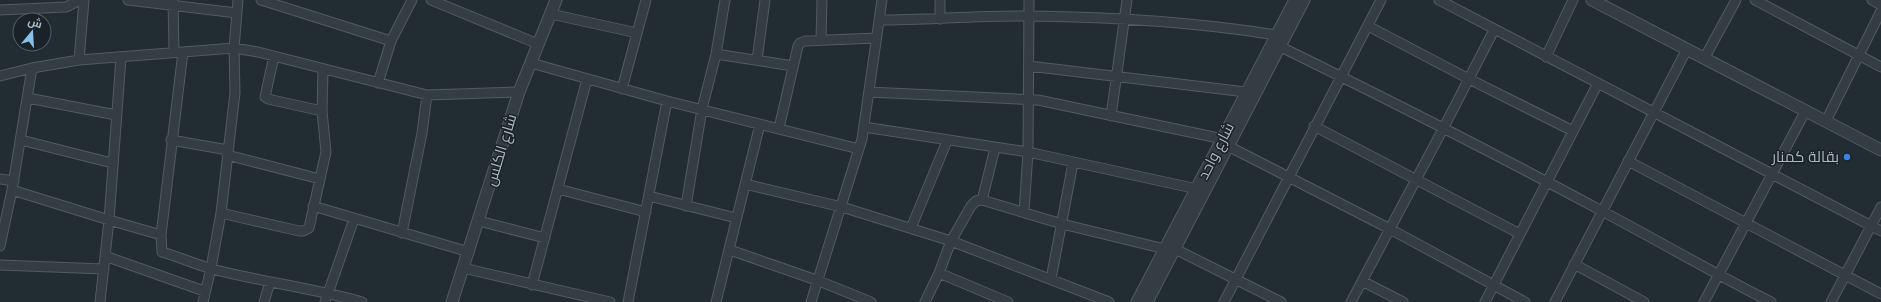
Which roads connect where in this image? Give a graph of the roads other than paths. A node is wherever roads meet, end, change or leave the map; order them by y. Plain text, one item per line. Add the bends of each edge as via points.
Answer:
1 (80, 0) edge
2 (84, 0) edge
3 (128, 0) edge
4 (238, 0) edge
5 (261, 0) edge
6 (412, 0) edge
7 (431, 0) edge
8 (556, 0) edge
9 (646, 0) edge
10 (725, 0) edge
11 (765, 0) edge
12 (822, 0) edge
13 (882, 0) edge
14 (940, 0) edge
15 (1029, 0) edge
16 (1127, 0) edge
17 (1295, 0) edge
18 (1304, 0) edge
19 (1381, 0) edge
20 (1573, 0) edge
21 (1592, 0) edge
22 (1736, 0) edge
23 (1755, 0) edge
24 (1872, 0) edge
25 (1442, 1) edge
26 (173, 3) edge
27 (1607, 3) edge
28 (66, 4) edge
29 (1881, 5) edge
30 (0, 10) edge
31 (1881, 11) edge
32 (237, 13) junction
33 (551, 14) junction
34 (1030, 16) junction
35 (940, 19) junction
36 (879, 20) junction
37 (1124, 20) junction
38 (1368, 26) junction
39 (1494, 30) junction
40 (637, 33) junction
41 (876, 38) junction
42 (821, 40) junction
43 (1278, 40) junction
44 (391, 41) junction
45 (538, 44) junction
46 (234, 48) junction
47 (1687, 49) junction
48 (178, 52) junction
49 (716, 54) junction
50 (1859, 55) junction
51 (274, 56) junction
52 (1546, 57) junction
53 (121, 58) junction
54 (1705, 58) junction
55 (79, 60) junction
56 (757, 60) junction
57 (531, 63) junction
58 (793, 66) junction
59 (1029, 66) junction
60 (1881, 67) edge
61 (32, 68) junction
62 (323, 69) junction
63 (0, 76) edge
64 (1116, 76) junction
65 (1341, 76) junction
66 (1469, 79) junction
67 (587, 80) junction
68 (378, 83) junction
69 (1598, 83) junction
70 (622, 89) junction
71 (519, 92) junction
72 (869, 92) junction
73 (1246, 92) junction
74 (427, 95) junction
75 (28, 98) junction
76 (1028, 99) junction
77 (667, 101) junction
78 (702, 109) junction
79 (1806, 110) junction
80 (1653, 111) junction
81 (322, 112) junction
82 (116, 115) junction
83 (1111, 116) junction
84 (1826, 120) junction
85 (760, 124) junction
86 (1314, 126) junction
87 (864, 127) junction
88 (1444, 127) junction
89 (779, 128) junction
90 (1573, 132) junction
91 (21, 140) junction
92 (172, 140) junction
93 (947, 141) junction
94 (1225, 142) junction
95 (995, 148) junction
96 (859, 149) junction
97 (1881, 150) edge
98 (228, 152) junction
99 (1028, 152) junction
100 (1628, 161) junction
101 (112, 163) junction
102 (1073, 163) junction
103 (1772, 174) junction
104 (1289, 177) junction
105 (0, 179) edge
106 (320, 179) junction
107 (1416, 180) junction
108 (1547, 182) junction
109 (745, 184) junction
110 (13, 185) junction
111 (558, 189) junction
112 (1197, 189) junction
113 (649, 196) junction
114 (982, 200) junction
115 (313, 206) junction
116 (686, 206) junction
117 (842, 207) junction
118 (1881, 207) edge
119 (1602, 210) junction
120 (646, 212) junction
121 (1024, 212) junction
122 (221, 213) junction
123 (736, 218) junction
124 (354, 219) junction
125 (109, 220) junction
126 (479, 221) junction
127 (1062, 224) junction
128 (1746, 224) junction
129 (1871, 226) junction
130 (911, 228) junction
131 (1390, 229) junction
132 (1881, 231) edge
133 (402, 233) junction
134 (1520, 234) junction
135 (161, 235) junction
136 (1176, 236) junction
137 (544, 238) junction
138 (951, 242) junction
139 (0, 246) edge
140 (1170, 249) junction
141 (730, 250) junction
142 (469, 252) junction
143 (105, 256) junction
144 (1574, 264) junction
145 (0, 265) edge
146 (211, 268) junction
147 (464, 268) junction
148 (104, 269) junction
149 (939, 273) junction
150 (1719, 276) junction
151 (1844, 276) junction
152 (1051, 279) junction
153 (1236, 279) junction
154 (819, 280) junction
155 (1362, 280) junction
156 (270, 282) junction
157 (532, 284) junction
158 (1494, 285) junction
159 (204, 291) junction
160 (328, 292) junction
161 (1881, 294) edge
162 (100, 302) edge
163 (203, 302) edge
164 (264, 302) edge
165 (324, 302) edge
166 (362, 302) edge
167 (452, 302) edge
168 (608, 302) edge
169 (628, 302) edge
170 (716, 302) edge
171 (811, 302) edge
172 (871, 302) edge
173 (925, 302) edge
174 (1008, 302) edge
175 (1109, 302) edge
176 (1137, 302) edge
177 (1147, 302) edge
178 (1224, 302) edge
179 (1281, 302) edge
180 (1351, 302) edge
181 (1403, 302) edge
182 (1485, 302) edge
183 (1525, 302) edge
184 (1555, 302) edge
185 (1644, 302) edge
186 (1704, 302) edge
187 (1771, 302) edge
188 (1831, 302) edge

1 - 28 street
2 - 55 street
3 - 26 street
4 - 32 street
5 - 44 street
6 - 44 street
7 - 45 street
8 - 33 street, شارع الكلس
9 - 40 street
10 - 49 street
11 - 56 street
12 - 42 street
13 - 36 street
14 - 35 street
15 - 34 street
16 - 37 street
17 - 43 street, شارع واحد
18 - 43 street, شارع واحد
19 - 38 street
20 - 52 street
21 - 27 street
22 - 54 street
23 - 50 street
24 - 29 street
25 - 39 street
26 - 32 street
26 - 48 street
27 - 47 street
28 - 30 street
31 - 50 street
32 - 46 street
33 - 40 street
33 - 45 street, شارع الكلس
34 - 35 street
34 - 37 street
34 - 59 street
35 - 36 street
36 - 41 street
37 - 43 street via 1243,30
37 - 64 street
38 - 65 street
38 - 66 street
39 - 52 street
39 - 66 street
40 - 70 street
41 - 42 street
41 - 72 street
42 - 58 street via 800,43
43 - 65 street
43 - 73 street, شارع واحد
43 - 94 street, شارع واحد
44 - 68 street
45 - 57 street, شارع الكلس
46 - 48 street
46 - 51 street
46 - 98 street via 234,93
47 - 54 street
47 - 80 street
48 - 53 street
48 - 92 street
49 - 56 street
49 - 78 street
50 - 60 street
50 - 84 street
51 - 62 street
51 - 81 street via 265,97
52 - 69 street
53 - 55 street
53 - 82 street
54 - 79 street
55 - 61 street
56 - 58 street
57 - 67 street
57 - 71 street, شارع الكلس
58 - 89 street
59 - 64 street
59 - 76 street
61 - 63 street
61 - 75 street
62 - 68 street
62 - 81 street
64 - 73 street
64 - 83 street
65 - 86 street
65 - 88 street
66 - 88 street
66 - 90 street
67 - 70 street
67 - 111 street
68 - 74 street
69 - 80 street
69 - 90 street
70 - 77 street
71 - 74 street
71 - 126 street, شارع الكلس
72 - 76 street
72 - 87 street
73 - 94 street, شارع واحد
74 - 133 street
75 - 82 street
75 - 91 street
76 - 83 street
76 - 99 street
77 - 78 street
77 - 113 street
78 - 85 street
78 - 116 street
79 - 84 street
79 - 103 street
80 - 100 street
80 - 103 street
81 - 106 street via 326,152
82 - 101 street
83 - 94 street
84 - 97 street
85 - 89 street
85 - 109 street
86 - 104 street
86 - 107 street
87 - 93 street
87 - 96 street
88 - 107 street
88 - 108 street
89 - 96 street
90 - 108 street
91 - 101 street
91 - 110 street
92 - 98 street
92 - 135 street
93 - 95 street
93 - 130 street
94 - 104 street
94 - 112 street, شارع واحد
94 - 136 street, شارع واحد
95 - 99 street
95 - 114 street
96 - 117 street
98 - 106 street
98 - 122 street
99 - 102 street
99 - 121 street
100 - 119 street
100 - 128 street
101 - 125 street
102 - 112 street
102 - 127 street
103 - 128 street
103 - 129 street
104 - 131 street
104 - 153 street
105 - 110 street
106 - 115 street
107 - 131 street
107 - 134 street
108 - 119 street
108 - 134 street
109 - 117 street
109 - 123 street
110 - 125 street
110 - 139 street
111 - 120 street
111 - 137 street
112 - 136 street, شارع واحد
113 - 116 street
113 - 120 street
114 - 121 street
114 - 138 street via 971,206
115 - 122 street via 309,228 303,231
115 - 124 street
116 - 123 street
117 - 130 street
117 - 154 street
118 - 129 street
119 - 144 street
119 - 150 street
120 - 169 street
121 - 127 street
122 - 146 street
123 - 141 street
124 - 133 street
124 - 160 street
125 - 135 street
125 - 143 street
126 - 137 street
126 - 142 street, شارع الكلس
127 - 140 street
127 - 152 street
128 - 150 street
128 - 151 street
129 - 132 street
129 - 151 street
130 - 138 street
131 - 155 street
131 - 158 street
133 - 142 street
134 - 158 street
135 - 146 street via 162,252
136 - 140 street, شارع واحد
137 - 157 street
138 - 149 street
138 - 152 street
140 - 153 street
140 - 176 street, شارع واحد
140 - 177 street, شارع واحد
141 - 154 street
141 - 170 street
142 - 147 street, شارع الكلس
143 - 148 street
143 - 159 street
144 - 184 street
144 - 185 street
145 - 148 street
146 - 156 street
146 - 159 street
147 - 157 street
147 - 167 street, شارع الكلس
148 - 162 street
149 - 173 street
149 - 174 street
150 - 186 street
150 - 187 street
151 - 161 street
151 - 188 street
152 - 175 street
153 - 178 street
153 - 179 street
154 - 171 street
154 - 172 street
155 - 180 street
155 - 181 street
156 - 160 street
156 - 164 street
157 - 168 street
158 - 182 street
158 - 183 street
159 - 163 street
160 - 165 street
160 - 166 street

